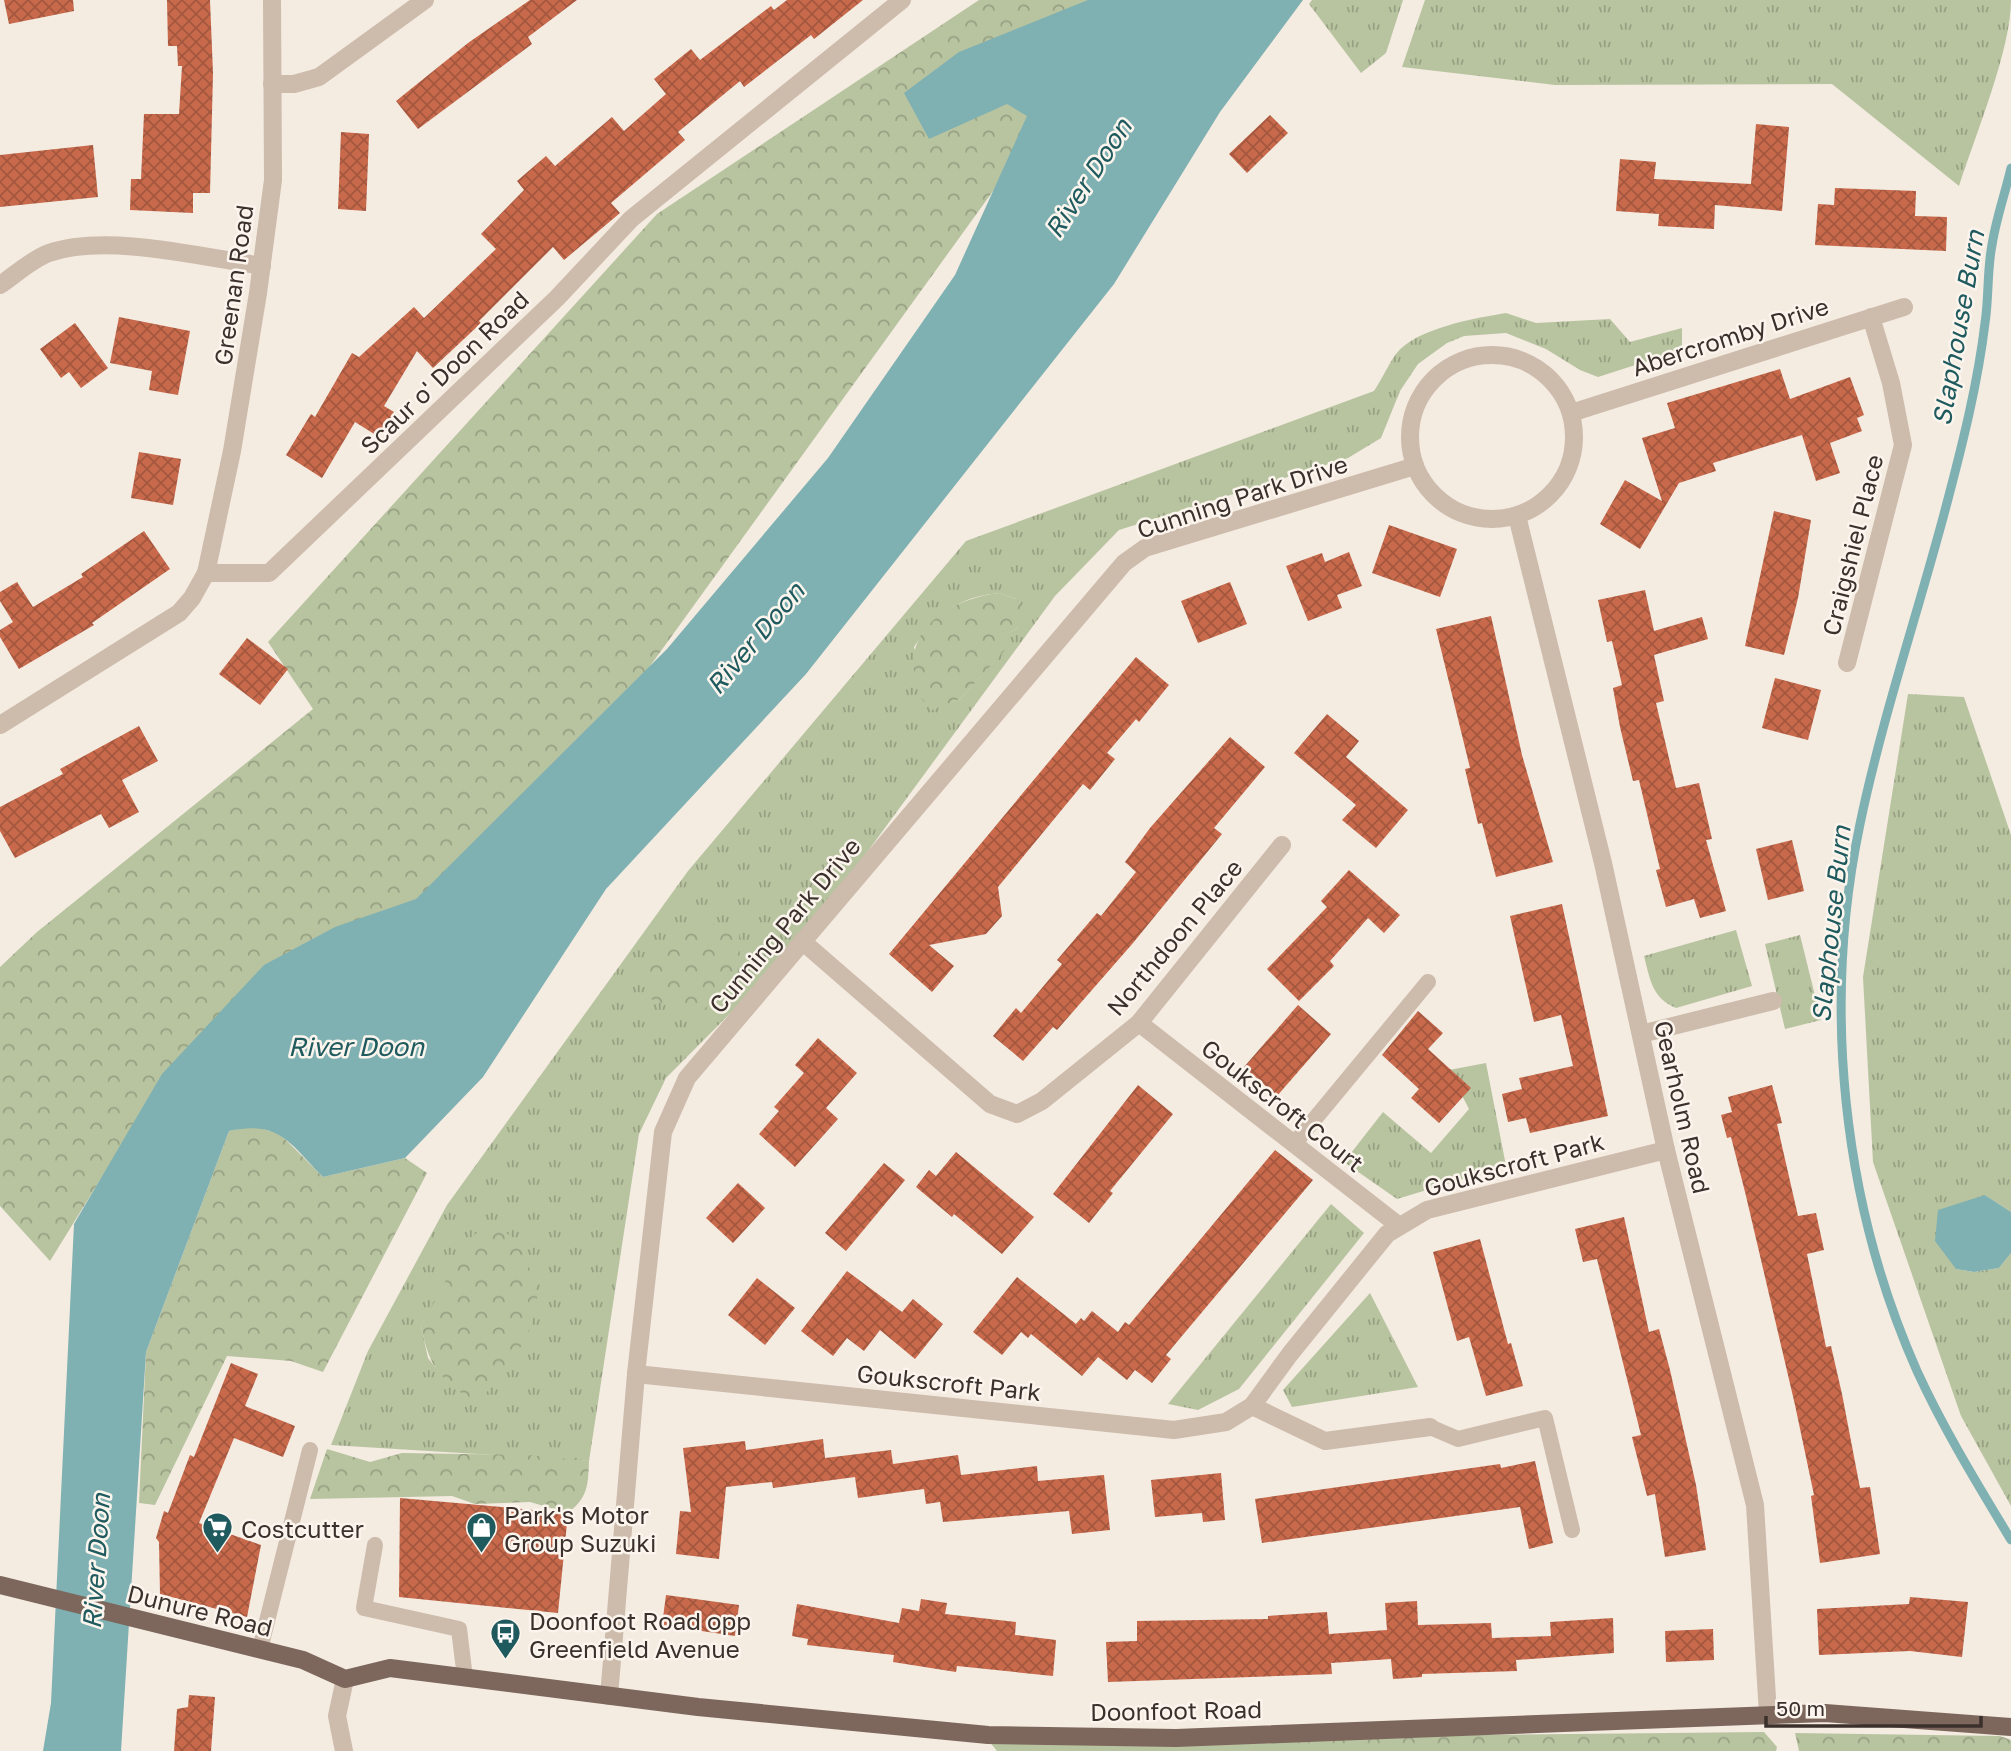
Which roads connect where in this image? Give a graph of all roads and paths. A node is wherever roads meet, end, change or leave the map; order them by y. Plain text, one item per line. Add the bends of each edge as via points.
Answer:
1 (271, 0) edge
2 (425, 0) edge
3 (902, 0) edge
4 (272, 84) junction
5 (262, 266) junction
6 (0, 285) edge
7 (1904, 307) dead end
8 (1871, 317) junction
9 (1571, 413) junction
10 (1415, 466) junction
11 (1517, 516) junction
12 (206, 573) junction
13 (1847, 663) dead end
14 (0, 725) edge
15 (1282, 845) dead end
16 (802, 941) junction
17 (1428, 982) dead end
18 (1773, 1001) dead end
19 (1139, 1023) junction
20 (1641, 1034) junction
21 (1294, 1144) junction
22 (1666, 1150) junction
23 (1398, 1225) junction
24 (636, 1374) junction
25 (1252, 1406) junction
26 (1430, 1427) joint
27 (310, 1450) dead end
28 (1572, 1530) dead end
29 (375, 1545) dead end
30 (0, 1585) edge
31 (260, 1649) junction
32 (465, 1678) junction
33 (345, 1679) junction
34 (609, 1696) junction
35 (1768, 1714) junction
36 (2011, 1727) edge
37 (344, 1751) edge

1 - 4 street, Greenan Road
2 - 4 street via 319,77
3 - 12 street, Scaur o' Doon Road via 631,219 557,298 269,573
4 - 5 street, Greenan Road via 274,180
5 - 6 street via 78,244 46,254
5 - 12 street, Greenan Road via 232,451
7 - 8 street, Abercromby Drive
8 - 9 street, Abercromby Drive
8 - 13 street, Craigshiel Place via 1903,445
9 - 10 street via 1552,382 1524,361 1501,355 1477,356 1434,378 1420,397 1410,443
9 - 11 street via 1572,455 1565,475 1553,493
10 - 11 street via 1425,485 1456,511 1476,518
10 - 16 street, Cunning Park Drive via 1144,548 1124,564
11 - 20 street, Gearholm Road
12 - 14 street via 178,613
15 - 19 street, Northdoon Place
16 - 19 street, Northdoon Place via 990,1104 1017,1114 1042,1101
16 - 24 street, Cunning Park Drive via 687,1079 663,1132
17 - 21 lane
18 - 20 street
19 - 21 street, Goukscroft Court
20 - 22 street, Gearholm Road
21 - 23 street, Goukscroft Court
22 - 23 street, Goukscroft Park via 1427,1210
22 - 35 street, Gearholm Road via 1755,1505
23 - 25 street, Goukscroft Park
24 - 25 street, Goukscroft Park via 1174,1430 1226,1422
24 - 34 street, Cunning Park Drive
25 - 26 street via 1325,1441
26 - 28 lane via 1458,1438 1545,1418
27 - 31 lane
29 - 32 lane via 364,1608 459,1629
30 - 31 main road, Dunure Road
31 - 33 main road, Dunure Road via 303,1660
32 - 33 main road, Doonfoot Road via 390,1668
32 - 34 main road, Doonfoot Road
33 - 37 street via 337,1716
34 - 35 main road, Doonfoot Road via 1014,1735 1176,1738
35 - 36 main road, Doonfoot Road via 1825,1713

